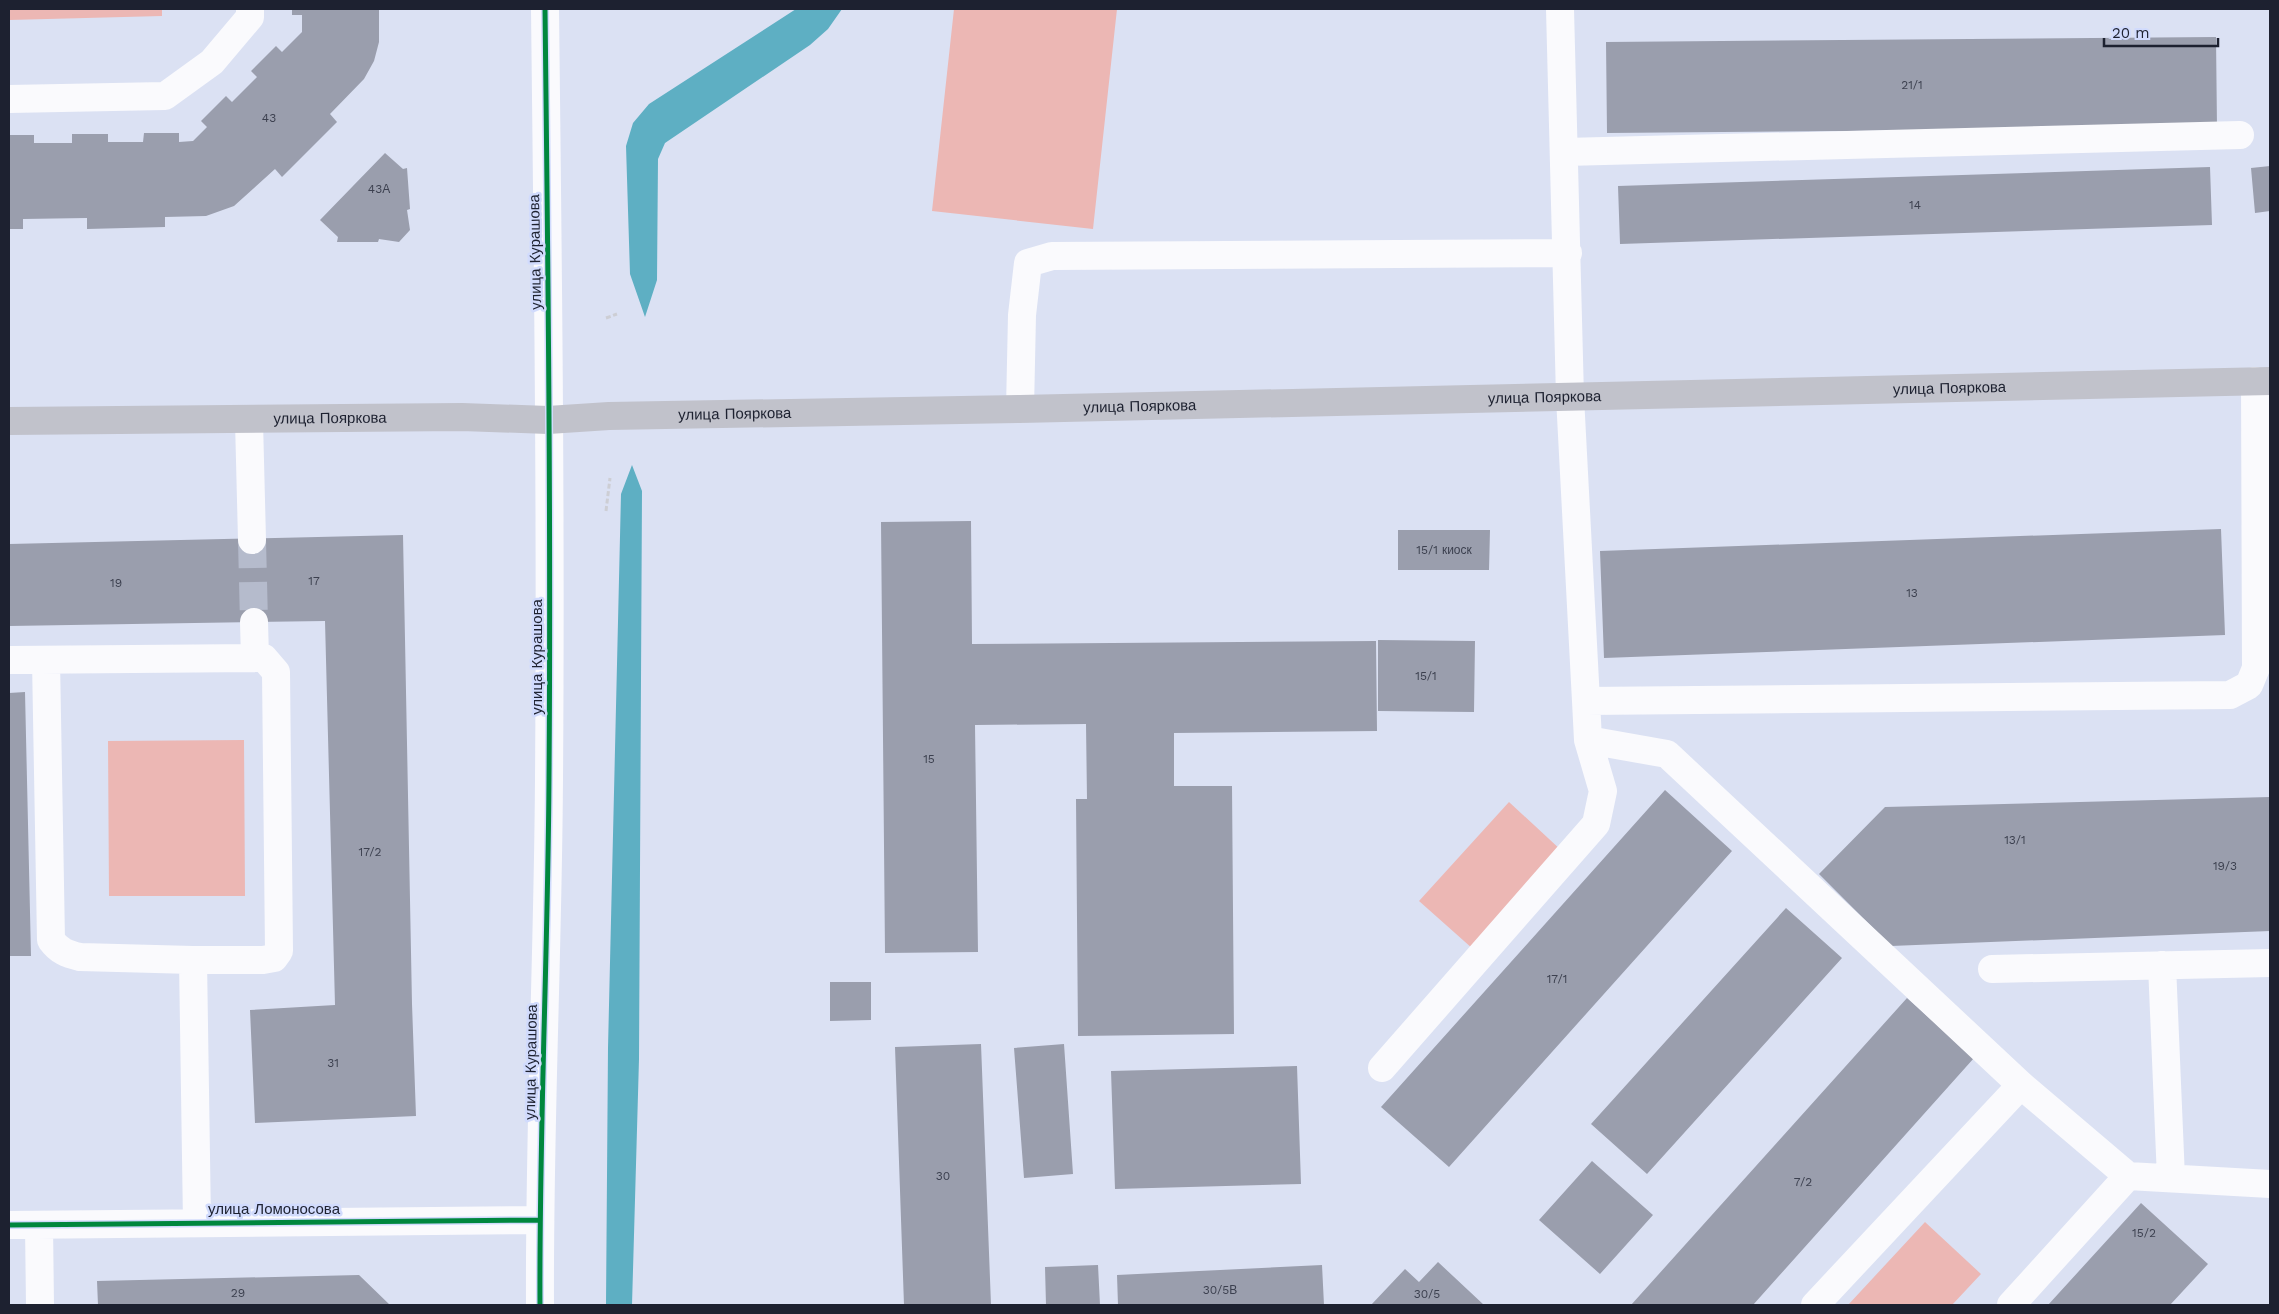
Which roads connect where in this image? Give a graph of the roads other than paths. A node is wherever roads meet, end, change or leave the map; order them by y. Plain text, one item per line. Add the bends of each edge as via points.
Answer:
1 (250, 9) edge
2 (545, 9) edge
3 (1560, 9) edge
4 (9, 99) edge
5 (2240, 135) dead end
6 (1565, 152) junction
7 (1568, 252) junction
8 (2263, 381) edge
9 (1570, 397) junction
10 (1020, 410) junction
11 (548, 420) junction
12 (249, 421) junction
13 (9, 422) edge
14 (252, 540) tunnel mouth
15 (254, 622) tunnel mouth
16 (255, 658) junction
17 (9, 660) edge
18 (46, 660) junction
19 (1586, 700) junction
20 (1588, 740) junction
21 (193, 960) junction
22 (2270, 963) edge
23 (2162, 965) junction
24 (1992, 968) dead end
25 (1382, 1068) dead end
26 (2021, 1086) junction
27 (2128, 1176) junction
28 (2170, 1178) junction
29 (2270, 1184) edge
30 (540, 1220) junction
31 (197, 1222) junction
32 (9, 1225) edge
33 (39, 1225) junction
34 (40, 1305) edge
35 (540, 1305) edge
36 (1815, 1305) edge
37 (2011, 1305) edge

1 - 4 street via 250,17 212,62 165,96
2 - 11 street, улица Курашова
3 - 6 street
5 - 6 street
6 - 7 street
7 - 9 street
7 - 10 street via 1052,256 1028,263 1022,314
8 - 9 main road, улица Пояркова
8 - 19 street via 2256,668 2249,685 2230,695
9 - 10 main road, улица Пояркова
9 - 19 street
10 - 11 main road, улица Пояркова via 609,416
11 - 12 main road, улица Пояркова
11 - 30 street, улица Курашова via 549,780
12 - 13 main road, улица Пояркова
12 - 14 street
15 - 16 street
16 - 18 street
16 - 21 street via 264,658 276,672 279,951 274,958 262,960
17 - 18 street
18 - 21 street via 52,940 57,948 80,958
19 - 20 street
20 - 25 street via 1603,791 1596,824
20 - 26 street via 1666,754
21 - 31 street
22 - 23 street
23 - 24 street
23 - 28 street
26 - 27 street
26 - 36 street
27 - 28 street
27 - 37 street
28 - 29 street
30 - 31 street, улица Ломоносова
30 - 35 street, улица Курашова
31 - 33 street, улица Ломоносова
32 - 33 street, улица Ломоносова
33 - 34 street

